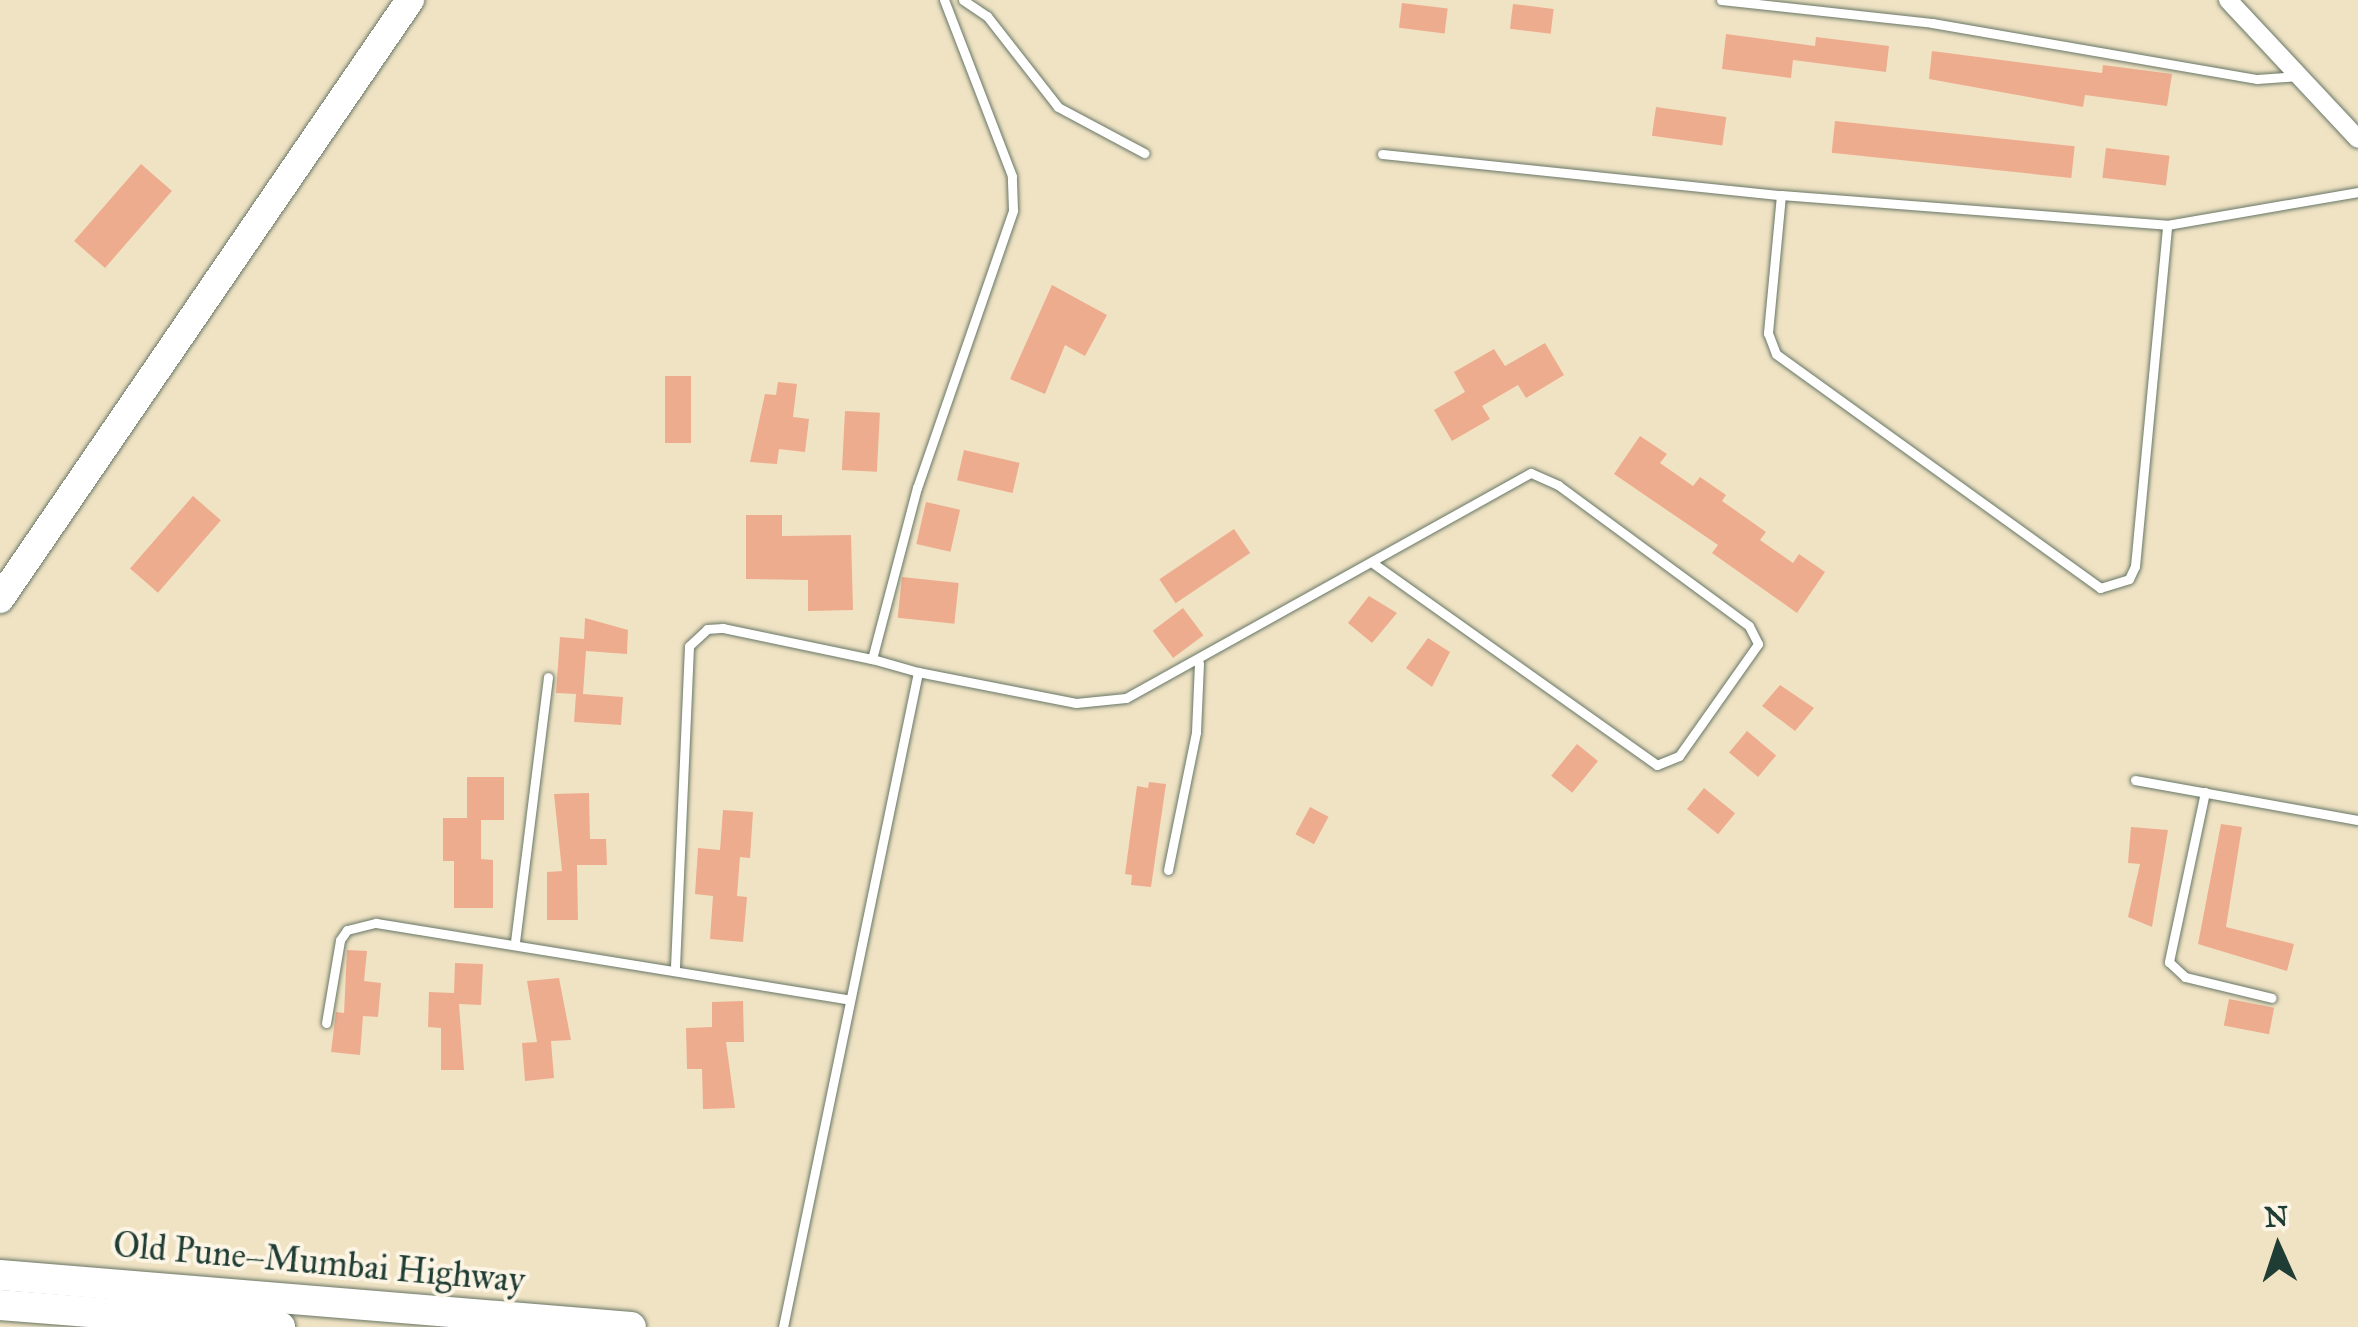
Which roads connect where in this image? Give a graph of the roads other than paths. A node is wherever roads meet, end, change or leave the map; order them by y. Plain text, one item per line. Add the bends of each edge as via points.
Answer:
1 (410, 0) edge
2 (944, 0) edge
3 (963, 0) edge
4 (1721, 0) edge
5 (2229, 0) edge
6 (2237, 0) edge
7 (1801, 4) edge
8 (2299, 75) junction
9 (2358, 139) edge
10 (1144, 153) dead end
11 (1382, 154) dead end
12 (2358, 192) edge
13 (1781, 195) junction
14 (2167, 225) junction
15 (1374, 564) junction
16 (0, 599) edge
17 (872, 659) junction
18 (1199, 663) junction
19 (918, 672) junction
20 (548, 677) dead end
21 (2135, 780) dead end
22 (2204, 792) junction
23 (2358, 820) edge
24 (1168, 870) dead end
25 (515, 942) junction
26 (675, 967) junction
27 (2272, 998) dead end
28 (849, 1000) junction
29 (326, 1023) dead end
30 (0, 1275) edge
31 (0, 1305) edge
32 (280, 1327) edge
33 (631, 1327) edge
34 (783, 1327) edge

1 - 16 main road
2 - 17 lane via 1015,192 917,488
3 - 10 lane via 987,16 1058,107
4 - 7 lane
5 - 6 street
5 - 8 street
7 - 8 lane via 2257,79
8 - 9 street
11 - 13 lane
12 - 14 lane
13 - 14 lane
13 - 14 lane via 1768,333 1776,354 2100,588 2129,579 2136,566
15 - 15 lane via 1515,476 1544,475 1749,626 1758,644 1678,756 1656,765
15 - 18 lane
17 - 19 lane
17 - 26 lane via 723,628 707,628 689,646
18 - 19 lane via 1126,698 1095,703
18 - 24 lane via 1196,732
19 - 28 lane
20 - 25 lane
21 - 22 lane
22 - 23 lane
22 - 27 lane via 2168,962 2185,977
25 - 26 lane
25 - 29 lane via 376,924 348,930 336,956
26 - 28 lane
28 - 34 lane
30 - 33 highway, Old Pune–Mumbai Highway
31 - 32 highway, Old Pune–Mumbai Highway

